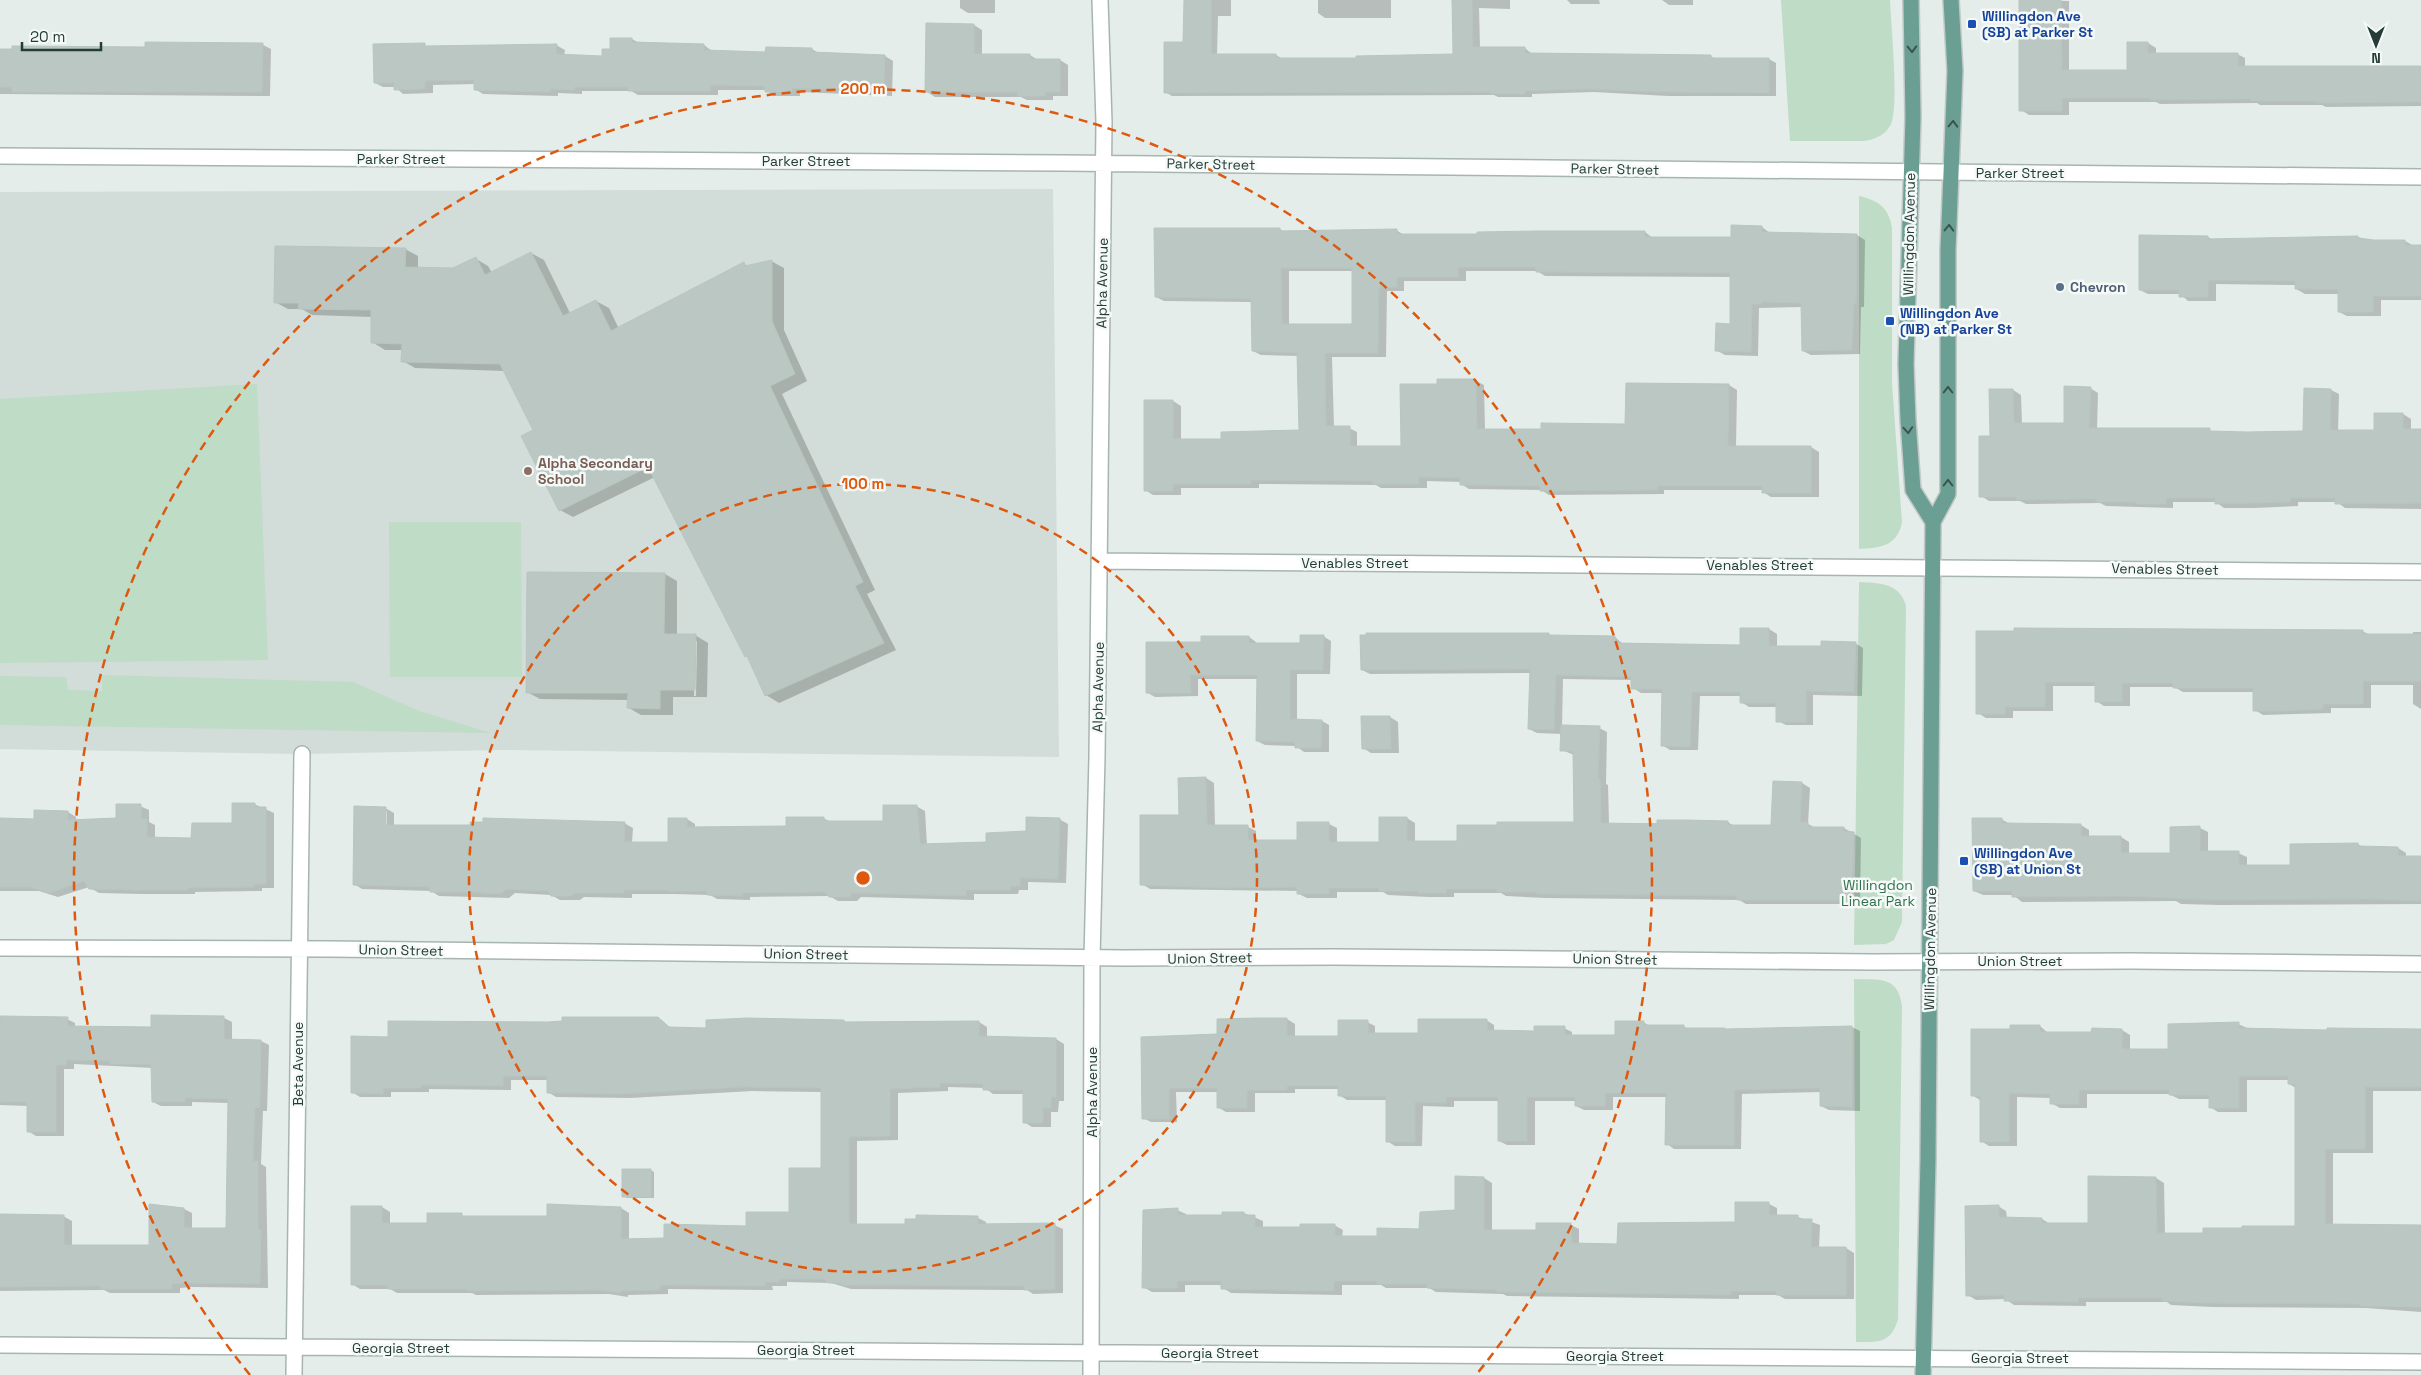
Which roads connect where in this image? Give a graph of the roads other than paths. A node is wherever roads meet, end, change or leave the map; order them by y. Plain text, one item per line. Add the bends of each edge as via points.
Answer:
1 (1100, 0) edge
2 (1911, 0) edge
3 (1951, 0) edge
4 (0, 156) edge
5 (1103, 163) junction
6 (1910, 173) junction
7 (1951, 173) junction
8 (2421, 177) edge
9 (1933, 522) junction
10 (1099, 560) junction
11 (1934, 567) junction
12 (2421, 572) edge
13 (302, 754) dead end
14 (0, 948) edge
15 (299, 949) junction
16 (1092, 958) junction
17 (1930, 961) junction
18 (2421, 964) edge
19 (0, 1345) edge
20 (295, 1347) junction
21 (1091, 1352) junction
22 (1924, 1358) junction
23 (2421, 1362) edge
24 (294, 1375) edge
25 (1091, 1375) edge
26 (1923, 1375) edge

1 - 5 street, Alpha Avenue
2 -> 6 main road, Willingdon Avenue via 1913,117
7 -> 3 main road, Willingdon Avenue via 1955,71
4 - 5 street, Parker Street
5 - 6 street, Parker Street
5 - 10 street, Alpha Avenue
6 - 7 street, Parker Street
6 -> 9 main road, Willingdon Avenue via 1908,420 1913,490
7 - 8 street, Parker Street
9 -> 7 main road, Willingdon Avenue via 1948,494
9 - 11 main road, Willingdon Avenue
10 - 11 street, Venables Street
10 - 16 street, Alpha Avenue
11 - 12 street, Venables Street
11 - 17 main road, Willingdon Avenue
13 - 15 street, Beta Avenue
14 - 15 street, Union Street
15 - 16 street, Union Street
15 - 20 street, Beta Avenue
16 - 17 street, Union Street
16 - 21 street, Alpha Avenue
17 - 18 street, Union Street
17 - 22 main road, Willingdon Avenue
19 - 20 street, Georgia Street
20 - 21 street, Georgia Street
20 - 24 street, Beta Avenue
21 - 22 street, Georgia Street
21 - 25 street, Alpha Avenue
22 - 23 street, Georgia Street
22 - 26 main road, Willingdon Avenue

